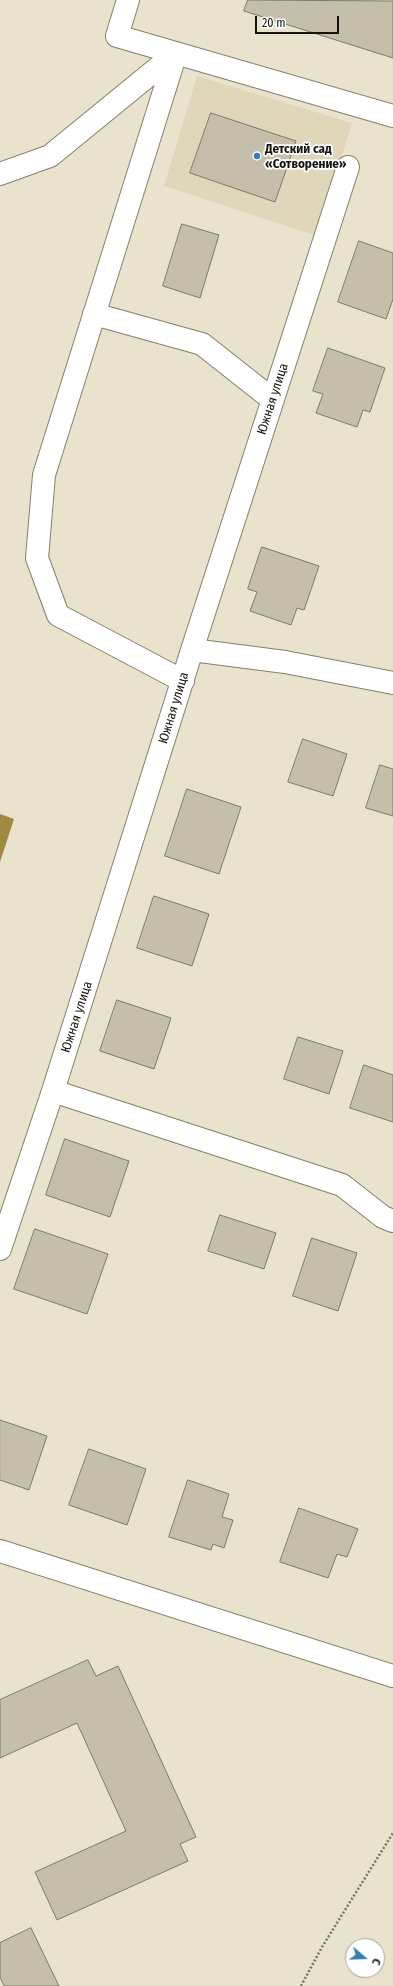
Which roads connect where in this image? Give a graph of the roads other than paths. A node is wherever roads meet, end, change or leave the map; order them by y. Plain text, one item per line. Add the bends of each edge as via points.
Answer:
1 (128, 0) edge
2 (176, 53) junction
3 (393, 116) edge
4 (348, 167) dead end
5 (0, 174) edge
6 (94, 314) junction
7 (273, 400) junction
8 (192, 650) junction
9 (183, 681) junction
10 (393, 684) edge
11 (54, 1091) junction
12 (393, 1221) edge
13 (0, 1249) edge
14 (0, 1551) edge
15 (393, 1676) edge

1 - 2 street via 117,36
2 - 3 street
2 - 5 street via 50,156
2 - 6 street
4 - 7 street, Южная улица
6 - 7 street via 202,344
6 - 9 street via 44,475 36,558 58,615
7 - 8 street, Южная улица
8 - 9 street, Южная улица
8 - 10 street via 285,662
9 - 11 street, Южная улица
11 - 12 street via 342,1185 382,1217
11 - 13 street, Южная улица
14 - 15 street

